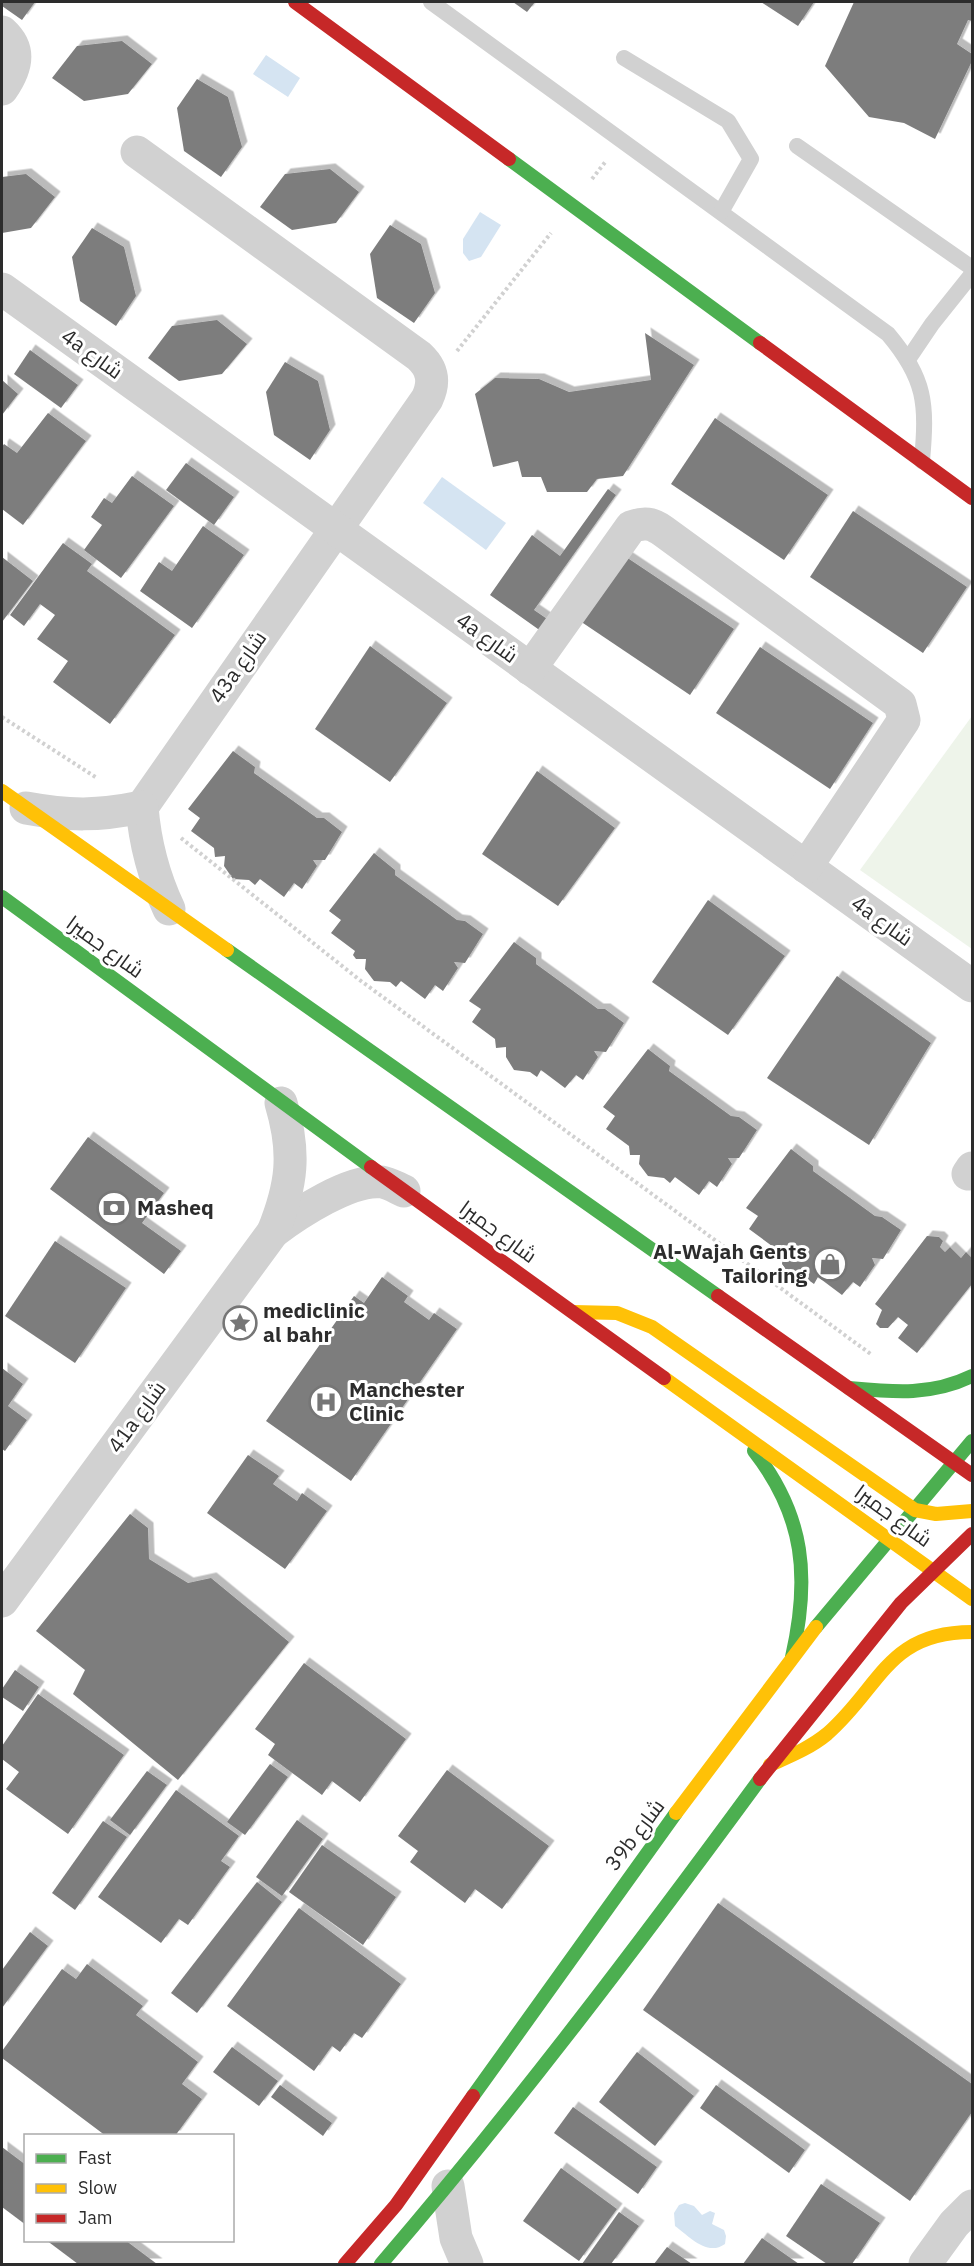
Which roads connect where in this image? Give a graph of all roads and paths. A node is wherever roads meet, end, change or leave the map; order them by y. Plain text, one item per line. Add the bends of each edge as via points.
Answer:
1 (295, 2) edge
2 (324, 2) edge
3 (431, 2) edge
4 (314, 15) junction
5 (2, 32) edge
6 (624, 58) dead end
7 (2, 89) edge
8 (621, 140) junction
9 (797, 146) dead end
10 (137, 152) dead end
11 (574, 205) junction
12 (721, 212) junction
13 (972, 268) edge
14 (972, 274) edge
15 (2, 289) edge
16 (909, 358) junction
17 (432, 382) junction
18 (922, 461) junction
19 (972, 498) edge
20 (335, 528) junction
21 (530, 669) junction
22 (2, 717) edge
23 (14, 800) edge
24 (142, 807) junction
25 (806, 867) junction
26 (6, 909) edge
27 (169, 909) junction
28 (972, 986) edge
29 (281, 1103) junction
30 (404, 1191) junction
31 (273, 1232) junction
32 (573, 1312) junction
33 (878, 1359) dead end
34 (972, 1376) edge
35 (848, 1388) junction
36 (731, 1425) junction
37 (972, 1441) edge
38 (955, 1462) junction
39 (972, 1475) edge
40 (915, 1510) junction
41 (972, 1511) edge
42 (972, 1534) edge
43 (889, 1540) junction
44 (934, 1572) junction
45 (972, 1599) edge
46 (2, 1601) edge
47 (972, 1632) edge
48 (792, 1657) junction
49 (770, 1764) junction
50 (448, 2186) junction
51 (972, 2206) edge
52 (386, 2264) edge
53 (345, 2265) edge
54 (467, 2265) edge
55 (925, 2265) edge

1 - 4 main road
2 - 4 main road
3 - 8 lane
4 - 11 main road
5 - 7 street via 16,53 15,65
6 - 12 lane via 729,121 750,159
8 - 11 path
8 - 12 lane
9 - 13 lane
10 - 17 street via 419,356 431,372
11 - 17 path
11 - 18 main road
12 - 16 lane via 888,334
14 - 16 lane
15 - 20 street, 4a شارع
16 - 18 lane via 926,421
17 - 20 street, 43a شارع via 427,399
18 - 19 main road
20 - 21 street, 4a شارع
20 - 24 street, 43a شارع
21 - 25 street, 4a شارع
21 - 25 street via 631,527 642,523 663,531 903,709 904,720
22 - 24 path
23 - 24 street via 64,815 104,815
23 - 27 main road
24 - 27 street via 154,877
24 - 33 path via 361,981
25 - 28 street, 4a شارع
26 - 29 main road, شارع جميرا
27 - 35 main road
29 - 30 main road, شارع جميرا
29 - 31 street, 41a شارع via 290,1136 290,1177
30 - 31 street, 41a شارع via 381,1182 352,1188 325,1198
30 - 32 main road, شارع جميرا
31 - 46 street, 41a شارع
32 - 36 main road, شارع جميرا
32 - 40 main road via 617,1313 652,1327
34 - 35 main road via 955,1386 923,1394
35 - 38 main road
36 - 43 main road, شارع جميرا
36 - 48 main road via 763,1461 788,1503 801,1550 802,1622
37 - 38 main road, 39b شارع
38 - 39 main road
38 - 40 main road, 39b شارع
40 - 41 main road via 936,1514
40 - 43 main road, 39b شارع
42 - 43 main road via 935,1528
42 - 44 main road
43 - 44 main road, شارع جميرا
43 - 48 main road, 39b شارع
44 - 45 main road, شارع جميرا
44 - 49 main road via 901,1603
47 - 49 main road via 937,1635 911,1645 888,1661 832,1729 801,1751
48 - 53 main road, 39b شارع via 589,1932 396,2205
49 - 50 main road via 625,1963
50 - 52 main road
50 - 54 street via 456,2238
51 - 55 street

